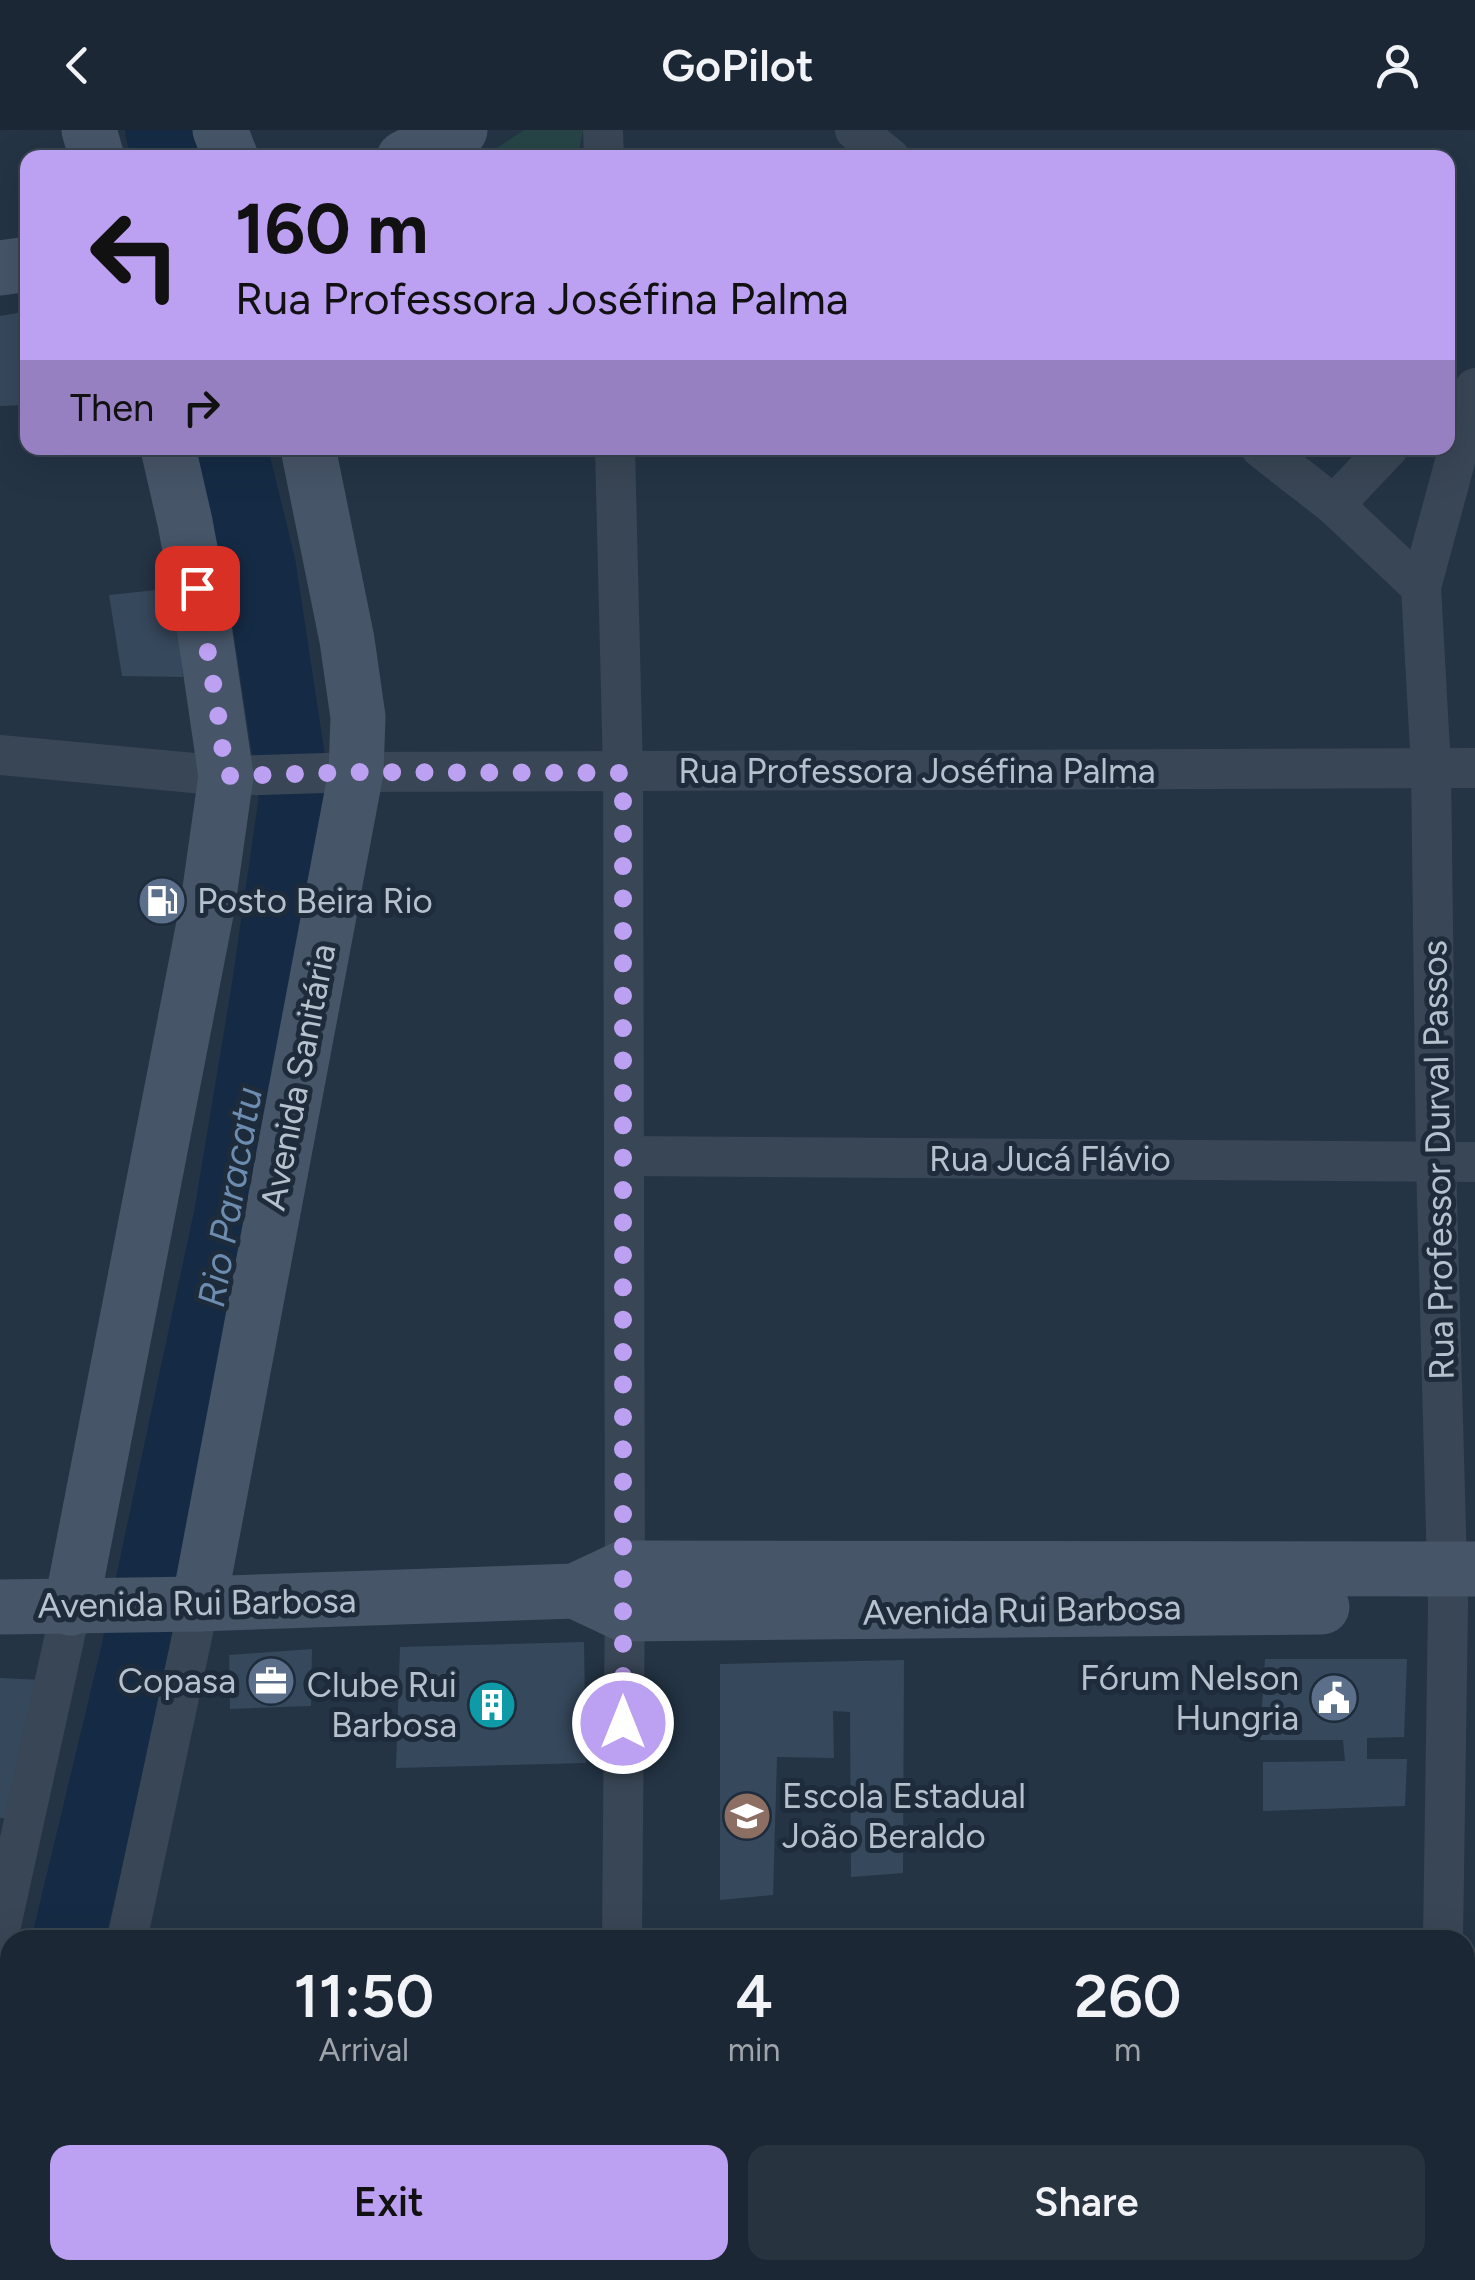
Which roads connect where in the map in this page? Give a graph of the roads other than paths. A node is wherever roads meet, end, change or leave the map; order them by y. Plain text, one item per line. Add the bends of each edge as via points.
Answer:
1 (460, 130) edge
2 (855, 130) edge
3 (420, 150) edge
4 (880, 150) edge
5 (1475, 388) edge
6 (169, 455) edge
7 (309, 455) edge
8 (614, 455) edge
9 (1270, 455) edge
10 (1381, 455) edge
11 (1334, 505) junction
12 (1420, 587) junction
13 (0, 755) edge
14 (1430, 768) junction
15 (1475, 768) edge
16 (346, 773) junction
17 (623, 773) junction
18 (238, 776) junction
19 (624, 1156) junction
20 (1456, 1162) edge
21 (1461, 1587) edge
22 (624, 1591) junction
23 (140, 1605) junction
24 (0, 1607) edge
25 (0, 1930) edge
26 (128, 1930) edge
27 (622, 1930) edge
28 (1444, 1930) edge

1 - 3 street
2 - 4 street
5 - 12 street, Rua Professor Durval Passos
6 - 18 street, Avenida Sanitária via 217,706
7 - 16 street, Avenida Sanitária via 358,717
8 - 17 street
9 - 11 street
10 - 11 street
11 - 12 street
12 - 14 street, Rua Professor Durval Passos
13 - 18 street, Rua Professora Joséfina Palma
14 - 15 street, Rua Professora Joséfina Palma
14 - 17 street, Rua Professora Joséfina Palma
14 - 20 street, Rua Professor Durval Passos
16 - 17 street, Rua Professora Joséfina Palma
16 - 18 street, Rua Professora Joséfina Palma
16 - 23 street, Avenida Sanitária
17 - 19 street
18 - 23 street, Avenida Sanitária via 208,903
19 - 20 street, Rua Jucá Flávio
19 - 22 street
20 - 21 street, Rua Professor Durval Passos
21 - 22 street, Avenida Rui Barbosa
21 - 28 street, Rua Professor Durval Passos
22 - 23 street, Avenida Rui Barbosa
22 - 27 street
23 - 24 street, Avenida Rui Barbosa
23 - 25 street, Avenida Sanitária
23 - 26 street, Avenida Sanitária

